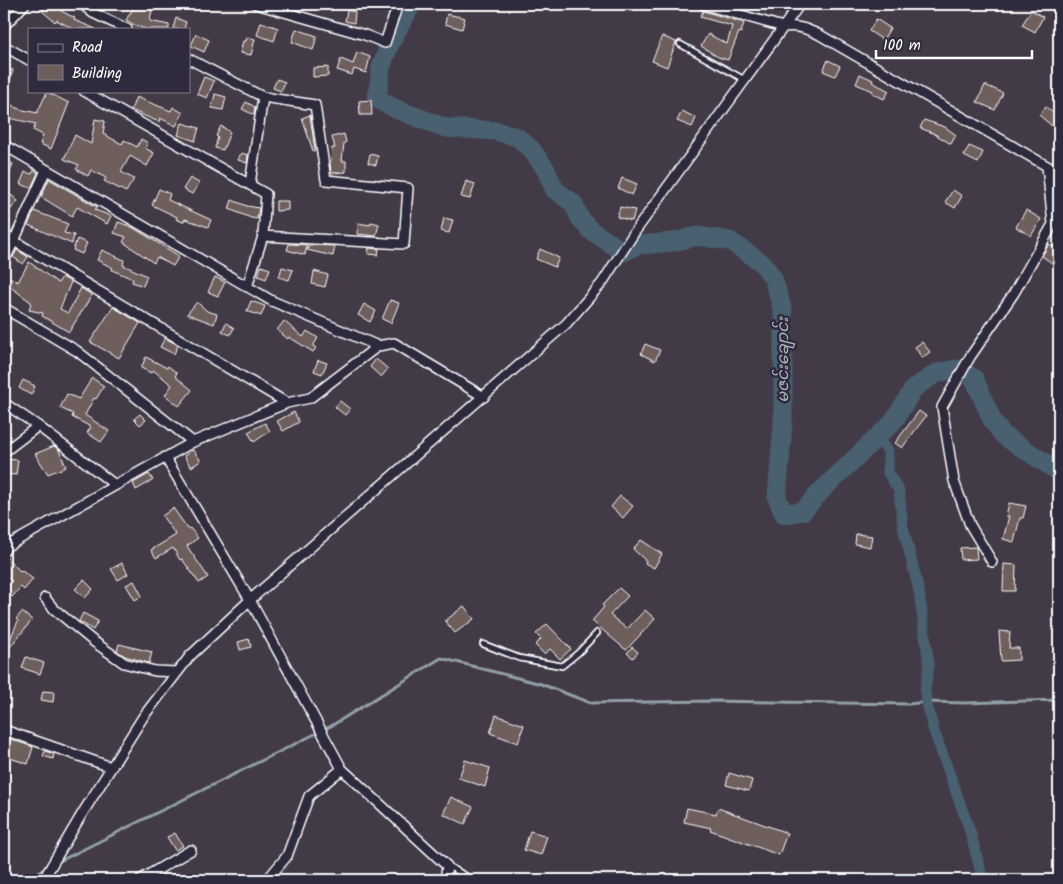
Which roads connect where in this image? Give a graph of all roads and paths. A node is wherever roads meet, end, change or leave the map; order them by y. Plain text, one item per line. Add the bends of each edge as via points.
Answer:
1 (25, 4) edge
2 (82, 4) edge
3 (256, 4) edge
4 (398, 4) edge
5 (702, 4) edge
6 (800, 4) edge
7 (4, 26) edge
8 (783, 27) junction
9 (125, 28) edge
10 (680, 44) dead end
11 (4, 46) edge
12 (28, 59) edge
13 (190, 60) edge
14 (745, 80) junction
15 (86, 92) edge
16 (263, 97) junction
17 (4, 145) edge
18 (1047, 166) junction
19 (46, 170) junction
20 (1059, 173) edge
21 (250, 184) junction
22 (4, 235) edge
23 (263, 236) junction
24 (14, 241) junction
25 (4, 261) edge
26 (247, 287) junction
27 (4, 308) edge
28 (378, 346) junction
29 (484, 397) junction
30 (4, 403) edge
31 (287, 403) junction
32 (38, 426) junction
33 (193, 442) junction
34 (4, 452) edge
35 (165, 457) junction
36 (116, 485) junction
37 (4, 550) edge
38 (992, 562) dead end
39 (45, 598) dead end
40 (250, 600) junction
41 (597, 633) dead end
42 (483, 644) dead end
43 (177, 672) junction
44 (4, 730) edge
45 (111, 767) junction
46 (342, 769) junction
47 (190, 850) dead end
48 (448, 866) junction
49 (43, 880) edge
50 (140, 880) edge
51 (267, 880) edge
52 (445, 880) edge
53 (473, 880) edge
54 (696, 880) edge
55 (702, 880) edge

1 - 7 street
2 - 9 street
3 - 4 street via 384,43
5 - 8 street
6 - 8 street
8 - 14 street
8 - 18 street via 803,27 820,35
10 - 14 lane
11 - 12 street
13 - 16 street
14 - 29 street via 634,233 602,283 566,324
15 - 21 street
16 - 21 street
16 - 23 street via 314,105 326,180 408,188 404,244
17 - 19 street
18 - 20 street
18 - 38 street via 1053,224 942,407 954,482 970,525
19 - 24 street
19 - 26 street
21 - 23 street via 266,194
22 - 24 street
23 - 26 street
24 - 25 street
24 - 31 street
26 - 28 street
27 - 33 street via 77,351
28 - 29 street via 394,343
28 - 31 street via 310,398
29 - 40 street
30 - 32 street
31 - 33 street
32 - 34 street
32 - 36 street
33 - 35 street
35 - 36 street
35 - 40 street
36 - 37 street
39 - 43 street via 54,609 124,663 155,671
40 - 43 street
40 - 46 street
41 - 42 lane via 562,666 519,658
43 - 45 street via 142,716
44 - 45 street
45 - 49 street
46 - 48 street
46 - 51 street via 309,796 287,856
47 - 50 street
48 - 52 street
48 - 53 lane
54 - 55 lane

